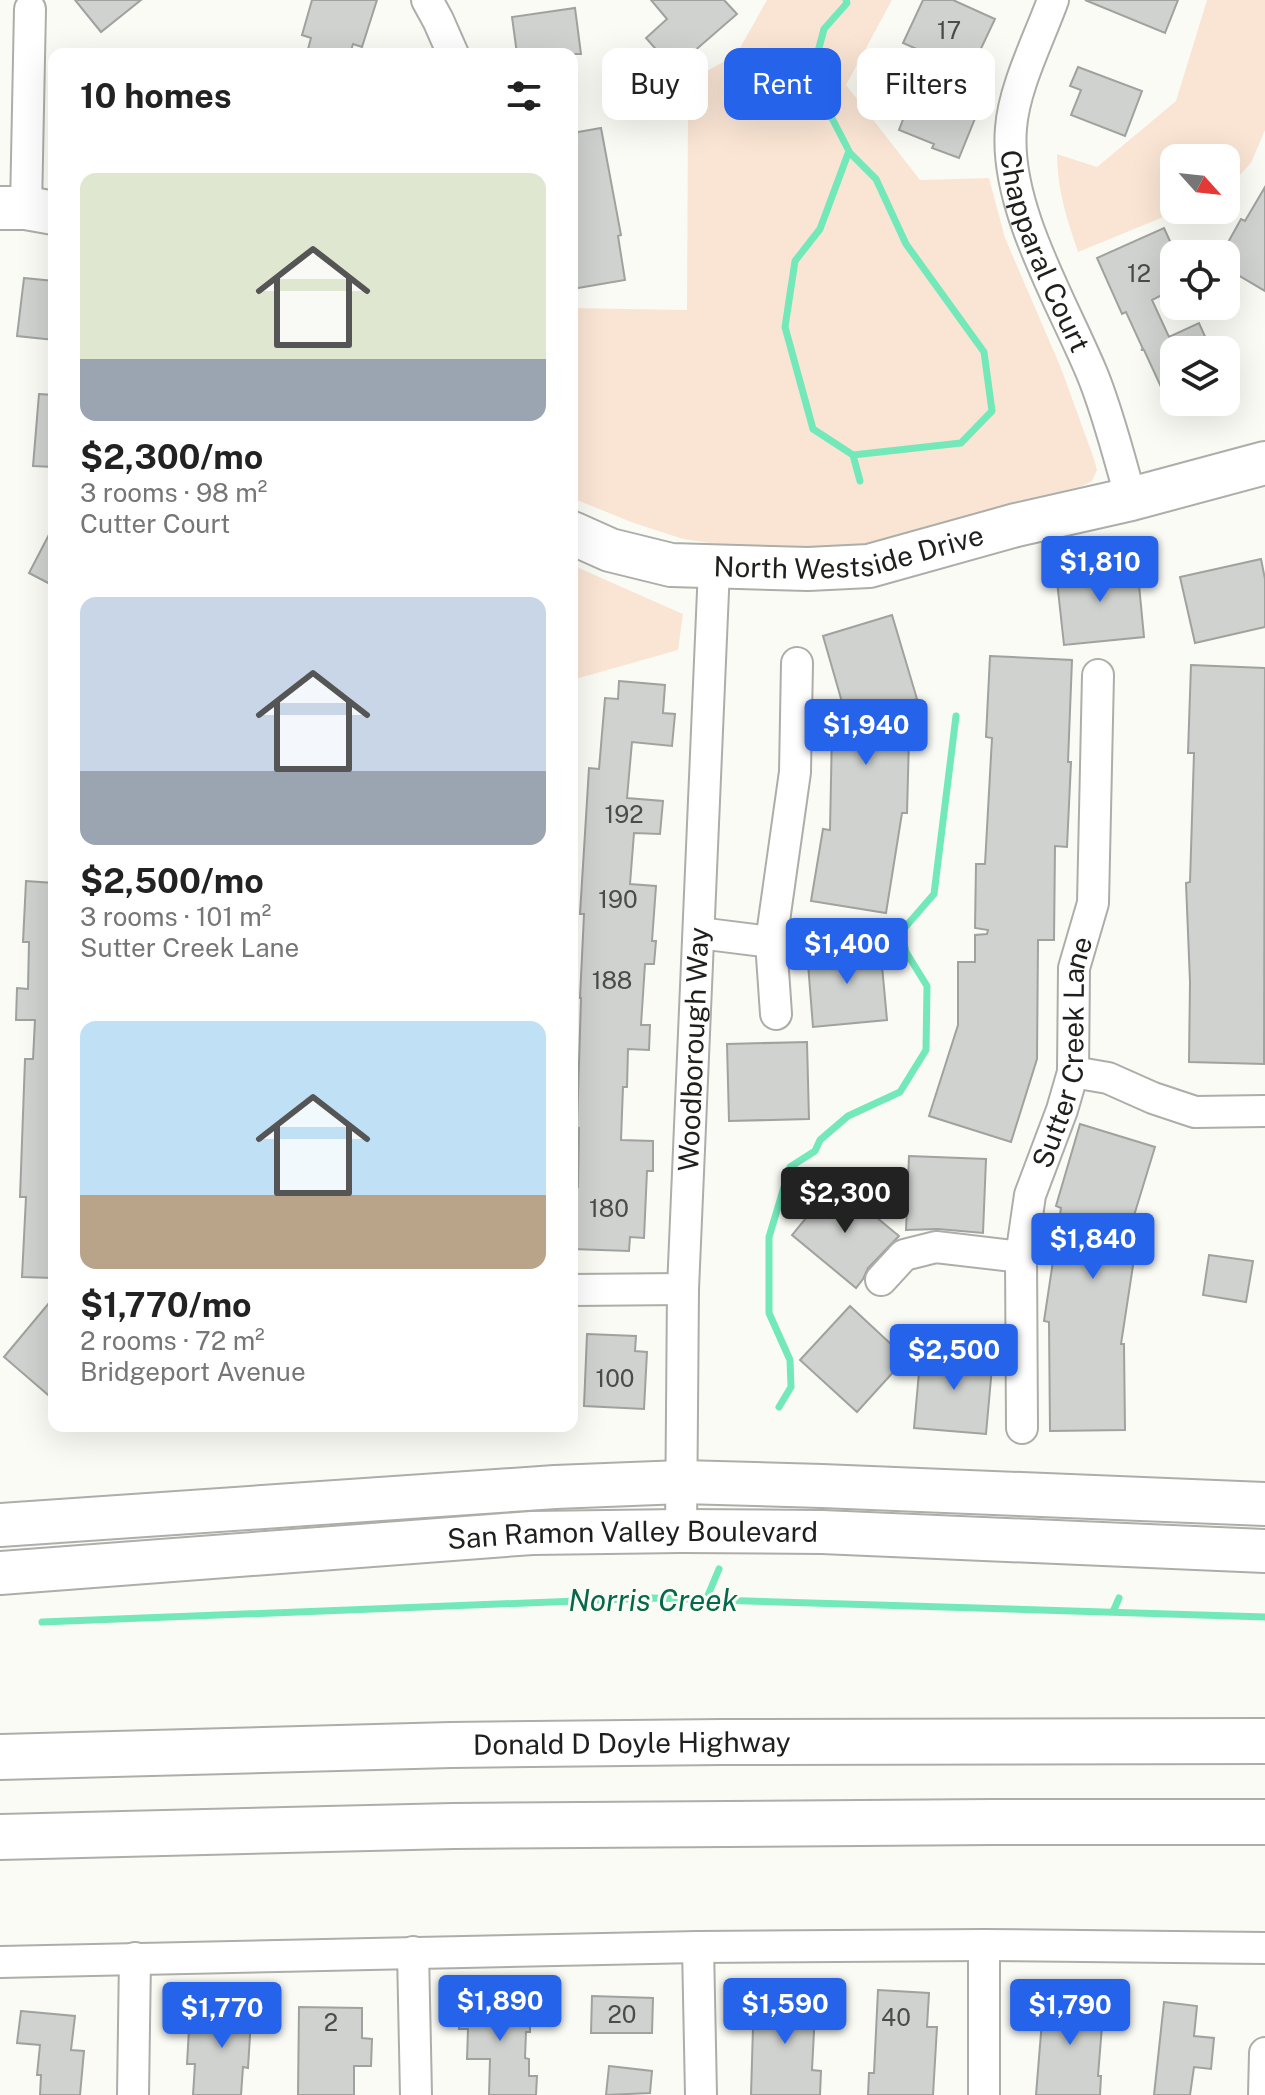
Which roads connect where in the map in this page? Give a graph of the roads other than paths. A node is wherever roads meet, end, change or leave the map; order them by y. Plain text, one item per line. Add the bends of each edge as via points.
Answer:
1 (427, 0) edge
2 (1053, 0) edge
3 (30, 9) dead end
4 (450, 48) edge
5 (27, 209) edge
6 (1265, 463) edge
7 (1131, 499) junction
8 (578, 536) edge
9 (714, 568) junction
10 (797, 663) dead end
11 (1098, 675) dead end
12 (699, 933) junction
13 (771, 942) junction
14 (776, 1014) dead end
15 (1073, 1072) junction
16 (1265, 1111) edge
17 (1021, 1257) junction
18 (881, 1280) dead end
19 (683, 1289) junction
20 (578, 1290) edge
21 (1022, 1428) dead end
22 (682, 1482) junction
23 (1265, 1504) edge
24 (0, 1525) edge
25 (681, 1531) junction
26 (1265, 1551) edge
27 (0, 1573) edge
28 (1265, 1741) edge
29 (0, 1757) edge
30 (1265, 1822) edge
31 (0, 1837) edge
32 (984, 1945) junction
33 (698, 1947) junction
34 (1265, 1948) edge
35 (413, 1952) junction
36 (135, 1958) junction
37 (0, 1962) edge
38 (1265, 2053) edge
39 (133, 2095) edge
40 (416, 2095) edge
41 (701, 2095) edge
42 (984, 2095) edge
43 (1264, 2095) edge

1 - 4 street
2 - 7 street, Chapparal Court via 1018,94 1011,160 1027,226 1094,377
3 - 5 street
6 - 7 main road, North Westside Drive
7 - 9 main road, North Westside Drive via 869,566
8 - 9 main road, North Westside Drive via 610,550 671,565
9 - 12 street, Woodborough Way
10 - 13 street via 795,772
11 - 15 street, Sutter Creek Lane via 1093,903 1074,968
12 - 13 street
12 - 19 street, Woodborough Way
13 - 14 street
15 - 16 street via 1108,1078 1195,1112
15 - 17 street, Sutter Creek Lane via 1030,1195
17 - 18 street via 936,1247 904,1255
17 - 21 street, Sutter Creek Lane
19 - 20 street
19 - 22 street, Woodborough Way
22 - 23 main road, San Ramon Valley Boulevard
22 - 24 main road, San Ramon Valley Boulevard
22 - 25 street, Woodborough Way
25 - 26 main road, San Ramon Valley Boulevard
25 - 27 main road, San Ramon Valley Boulevard via 532,1533
28 - 29 highway, Donald D Doyle Highway via 467,1745
30 - 31 highway via 469,1826
32 - 33 street
32 - 34 street
32 - 42 street
33 - 35 street
33 - 41 street
35 - 36 street
35 - 40 street
36 - 37 street
36 - 39 street
38 - 43 street

